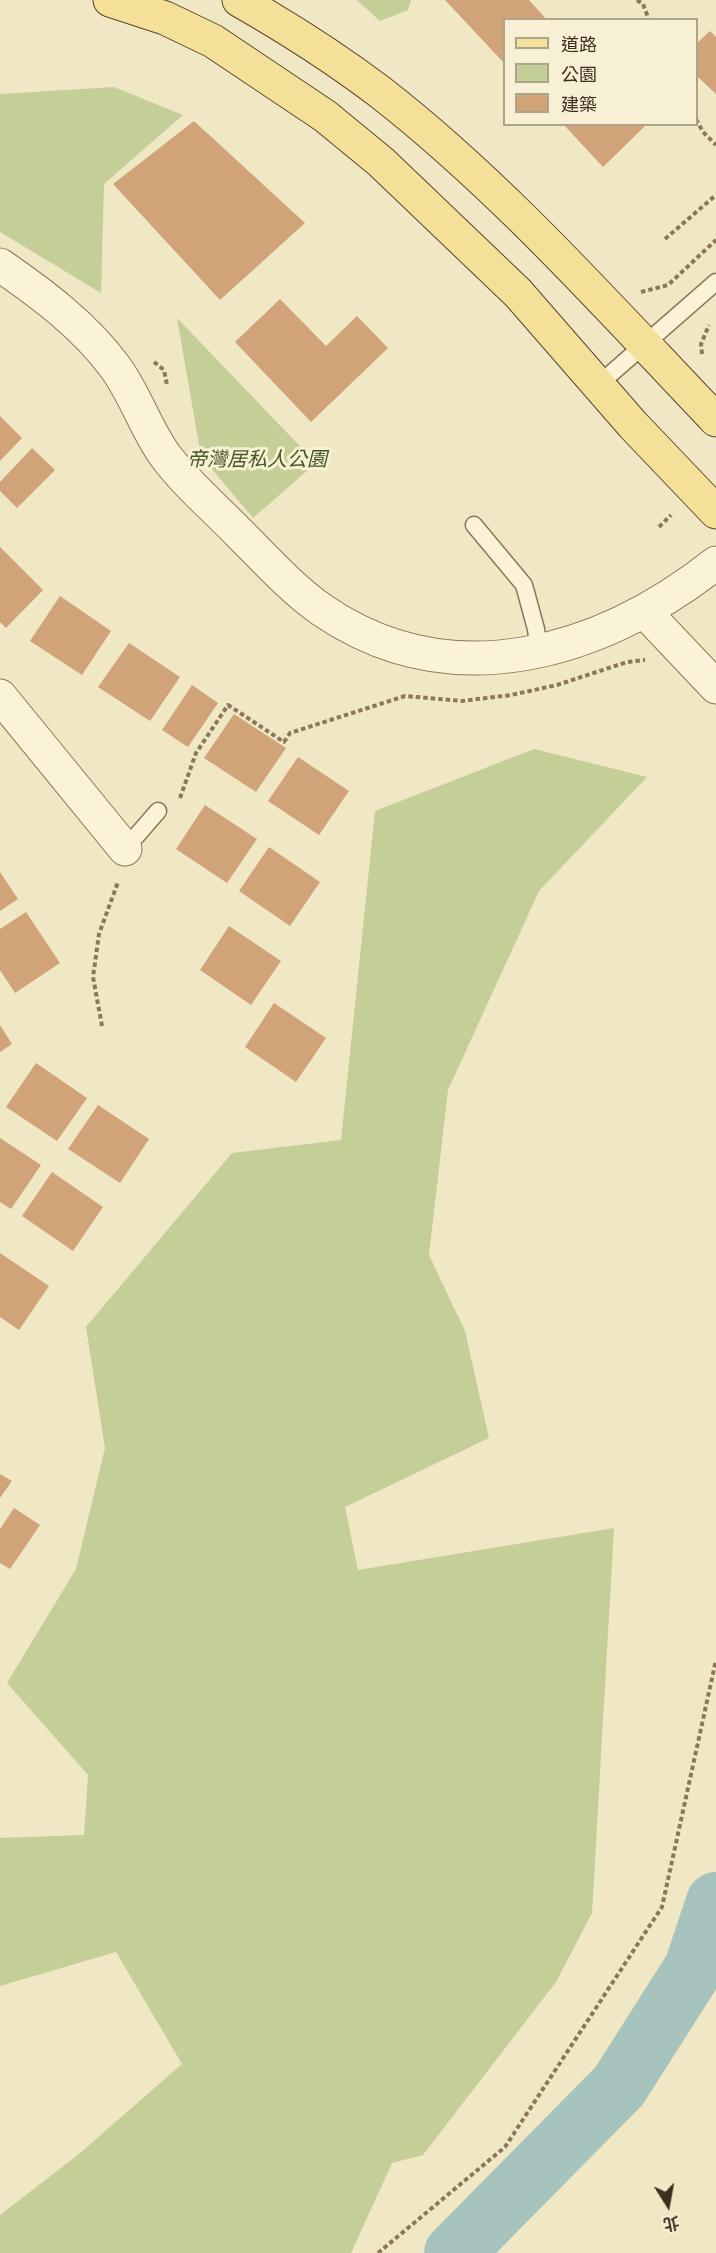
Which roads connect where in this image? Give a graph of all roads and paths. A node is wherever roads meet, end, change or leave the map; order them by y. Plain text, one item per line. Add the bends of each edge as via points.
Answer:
1 (111, 0) edge
2 (239, 0) edge
3 (637, 0) edge
4 (648, 18) edge
5 (698, 123) edge
6 (716, 145) edge
7 (716, 195) edge
8 (665, 239) dead end
9 (716, 240) edge
10 (0, 265) edge
11 (716, 282) edge
12 (668, 285) dead end
13 (645, 346) junction
14 (146, 355) dead end
15 (598, 385) junction
16 (168, 390) dead end
17 (716, 420) edge
18 (716, 512) edge
19 (474, 525) dead end
20 (716, 563) edge
21 (645, 612) junction
22 (539, 652) junction
23 (716, 687) edge
24 (0, 696) edge
25 (405, 696) dead end
26 (158, 811) joint
27 (124, 849) joint
28 (117, 885) dead end
29 (102, 1026) dead end
30 (716, 1660) edge
31 (378, 2253) edge

1 - 15 main road via 165,18 213,41 325,116 442,217 538,314
2 - 13 main road via 334,58 432,136
3 - 4 path
5 - 6 path
7 - 8 path
9 - 12 path
10 - 22 street via 75,323 98,346 125,382 154,437 177,469 284,579 322,609 371,636 421,652 469,657
11 - 13 lane
13 - 15 lane
13 - 17 main road
14 - 16 path via 164,370
15 - 18 main road
19 - 22 lane via 524,585
20 - 21 street
21 - 22 street via 582,640
21 - 23 street
24 - 27 street
25 - 26 path via 290,733 284,742 228,705 196,753 184,794 167,817
26 - 27 lane
28 - 29 path via 99,934 93,977
30 - 31 path via 662,1907 505,2147

